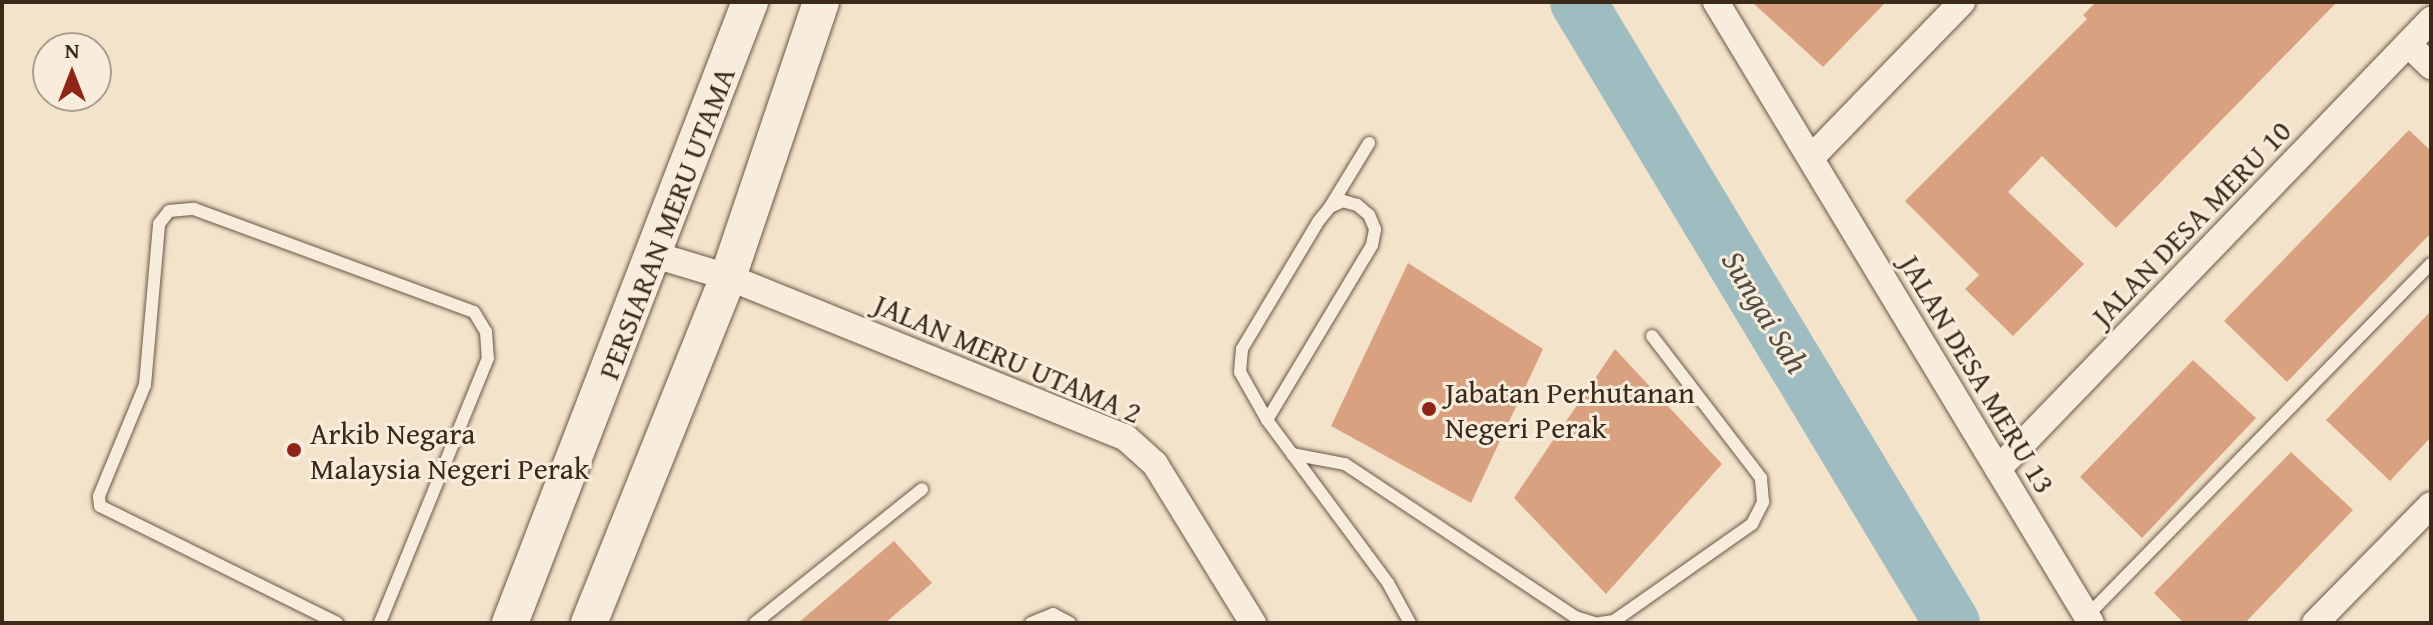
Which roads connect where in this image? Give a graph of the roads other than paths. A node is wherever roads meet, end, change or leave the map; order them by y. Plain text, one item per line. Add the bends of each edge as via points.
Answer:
1 (750, 2) edge
2 (821, 2) edge
3 (1716, 2) edge
4 (1962, 2) edge
5 (2431, 20) edge
6 (2408, 44) junction
7 (2431, 66) edge
8 (1369, 143) dead end
9 (1811, 158) junction
10 (1330, 207) junction
11 (655, 255) junction
12 (2431, 264) edge
13 (728, 277) junction
14 (1652, 336) dead end
15 (1267, 420) junction
16 (1292, 454) junction
17 (1998, 469) junction
18 (922, 489) dead end
19 (2431, 505) edge
20 (2089, 620) edge
21 (337, 623) edge
22 (380, 623) edge
23 (510, 623) edge
24 (589, 623) edge
25 (755, 623) edge
26 (1031, 623) edge
27 (1070, 623) edge
28 (1253, 623) edge
29 (1410, 623) edge
30 (1598, 623) edge
31 (2315, 623) edge

1 - 11 main road, PERSIARAN MERU UTAMA
2 - 13 main road
3 - 9 street, JALAN DESA MERU 13
4 - 9 street
5 - 6 street, JALAN DESA MERU 10
6 - 7 street
6 - 17 street, JALAN DESA MERU 10
8 - 10 lane
9 - 17 street, JALAN DESA MERU 13
10 - 15 lane via 1242,349 1240,372
10 - 15 lane via 1343,201 1369,215 1375,229 1372,245
11 - 13 street, JALAN MERU UTAMA 2
11 - 23 main road, PERSIARAN MERU UTAMA
12 - 20 lane
13 - 24 main road
13 - 28 street, JALAN MERU UTAMA 2 via 1125,437 1162,474
14 - 30 lane via 1761,478 1763,502 1752,524 1614,621
15 - 16 lane
16 - 29 lane via 1388,583
16 - 30 lane via 1345,464 1575,617
17 - 20 street, JALAN DESA MERU 13
18 - 25 lane
19 - 31 street
21 - 22 lane via 100,506 99,496 145,385 159,224 169,211 194,209 474,312 486,332 488,358
26 - 27 lane via 1053,614

